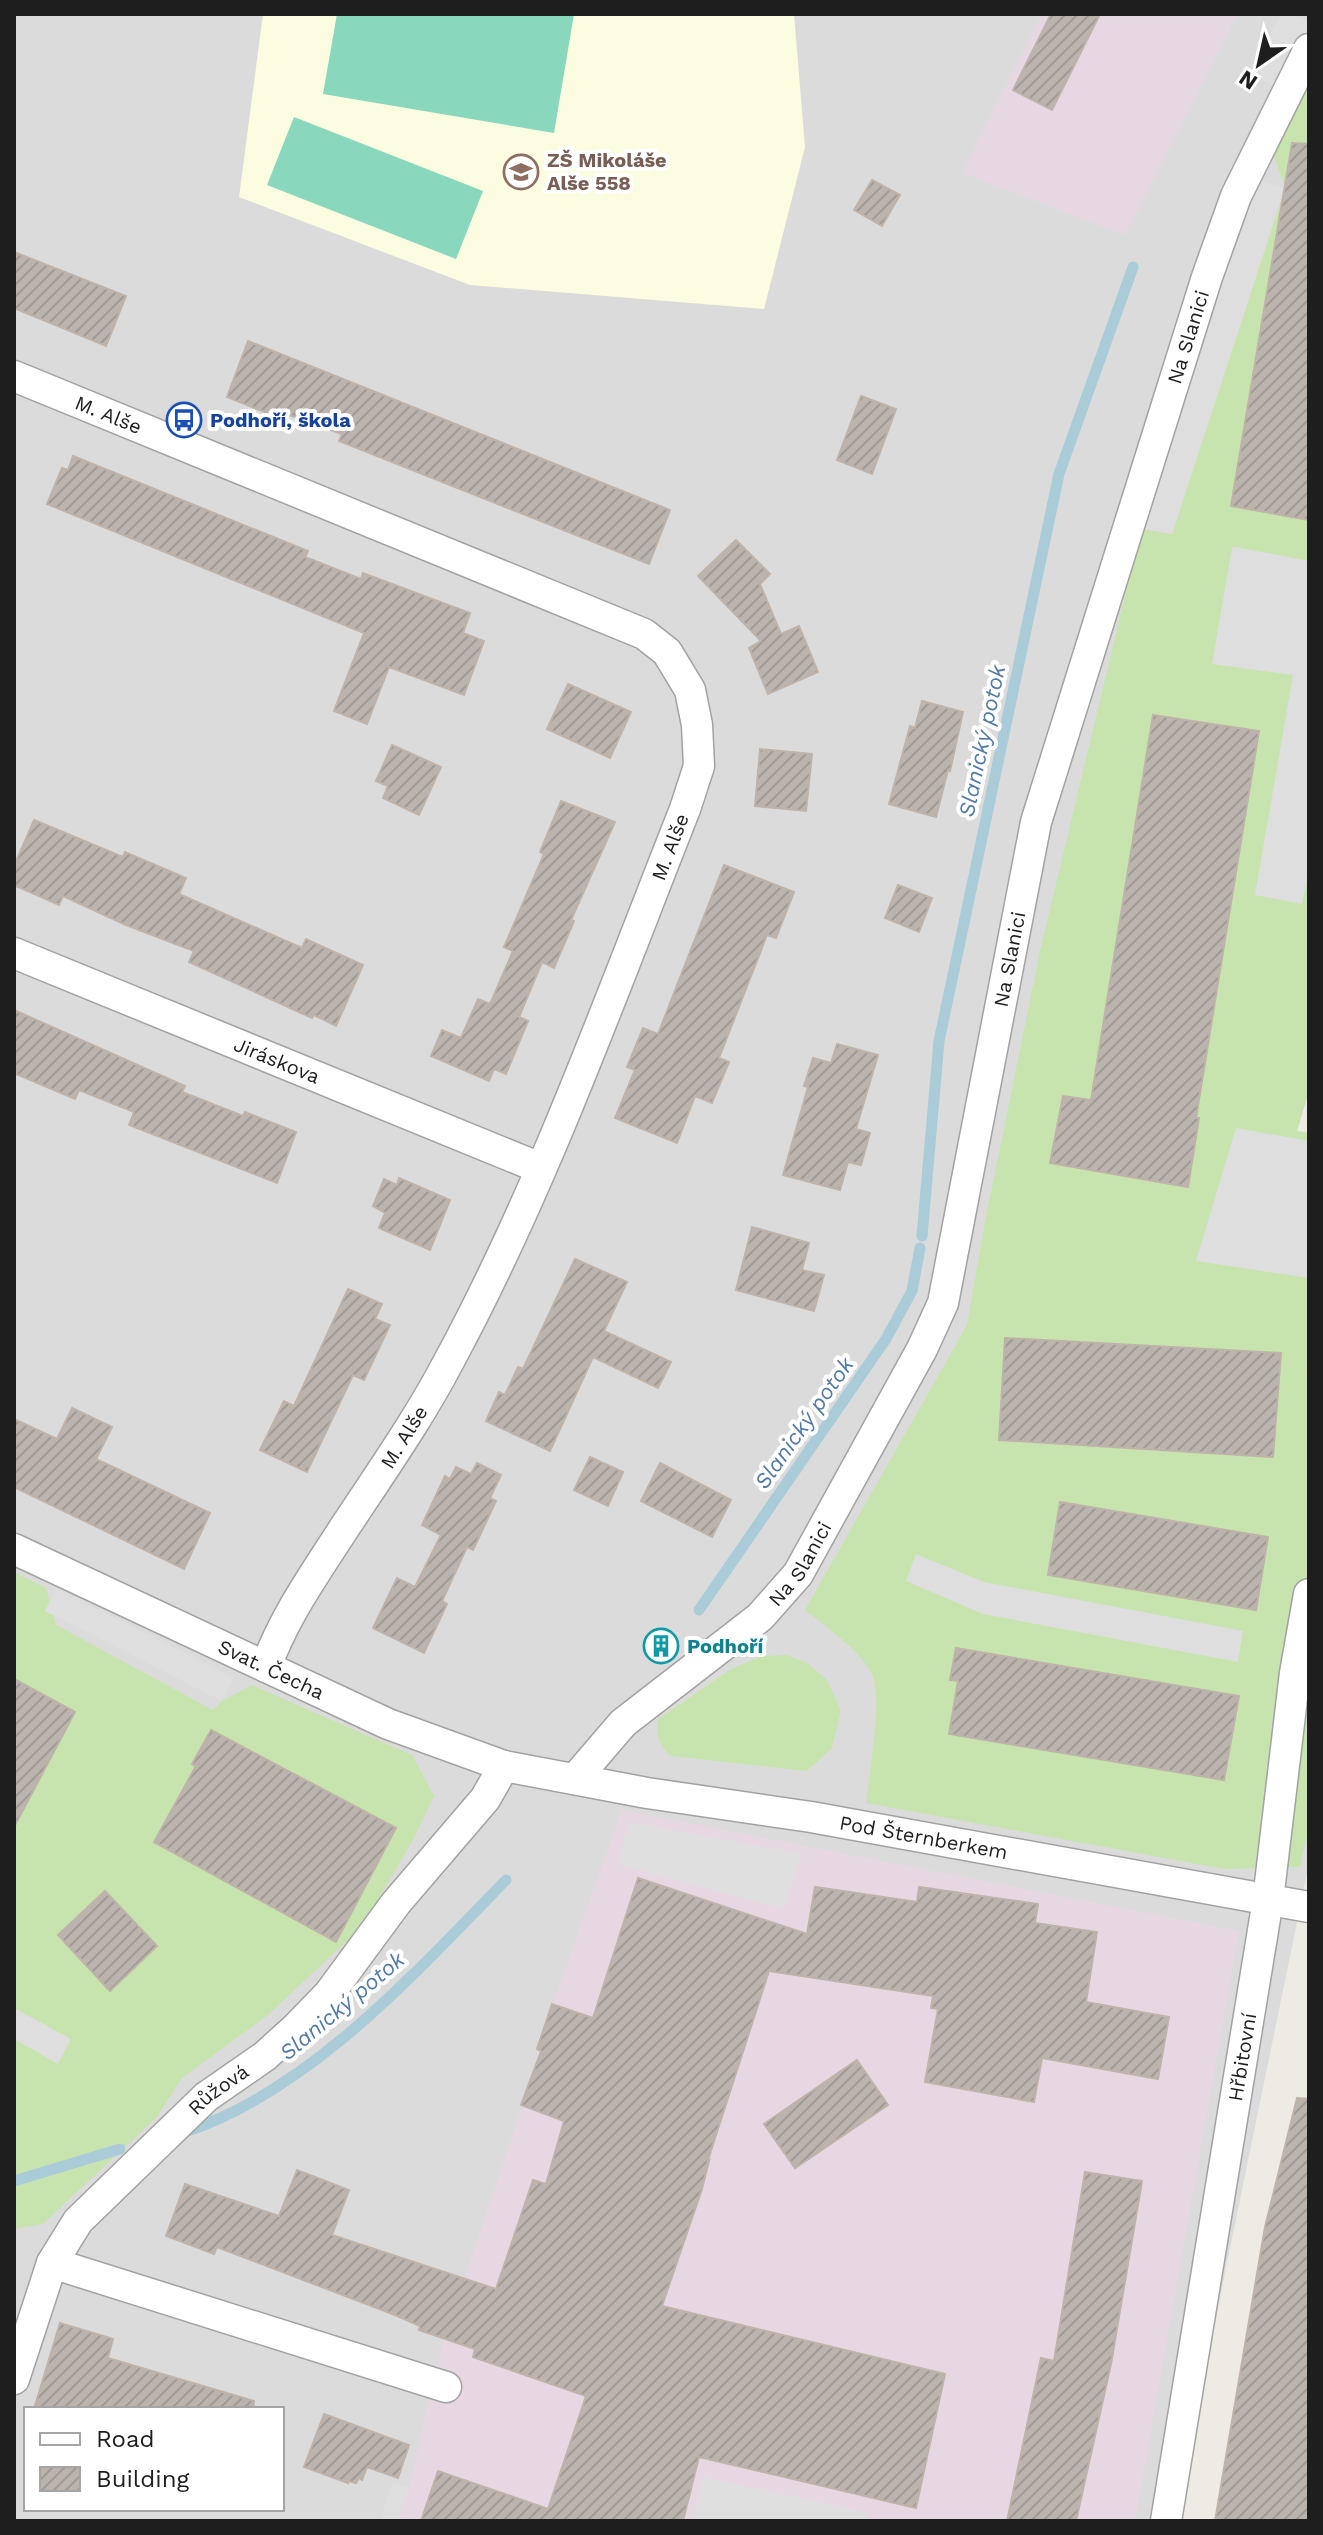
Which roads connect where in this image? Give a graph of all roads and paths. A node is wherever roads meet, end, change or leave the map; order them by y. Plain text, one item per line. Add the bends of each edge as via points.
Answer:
1 (1309, 49) edge
2 (14, 376) edge
3 (14, 953) edge
4 (540, 1168) junction
5 (14, 1549) edge
6 (1309, 1594) edge
7 (266, 1667) junction
8 (504, 1766) junction
9 (537, 1773) joint
10 (575, 1779) junction
11 (1268, 1900) junction
12 (1309, 1907) edge
13 (52, 2263) junction
14 (14, 2379) edge
15 (446, 2387) dead end
16 (1166, 2521) edge

1 - 10 street, Na Slanici via 1236,196 1207,277 1036,822 943,1303 798,1574 760,1617 623,1723
2 - 4 street, M. Alše via 644,634 667,652 690,690 699,766
3 - 4 street, Jiráskova
4 - 7 street, M. Alše via 483,1299 447,1365 292,1610
5 - 7 street, Svat. Čecha
6 - 11 street, Hřbitovní
7 - 8 street, Svat. Čecha via 388,1724
8 - 9 street, Svat. Čecha
8 - 13 street, Růžová via 485,1799 396,1903 329,1994 265,2056 206,2097 103,2195 78,2221
9 - 10 street, Pod Šternberkem
10 - 11 street, Pod Šternberkem
11 - 12 street, Pod Šternberkem
11 - 16 street, Hřbitovní
13 - 14 street, Růžová
13 - 15 street

